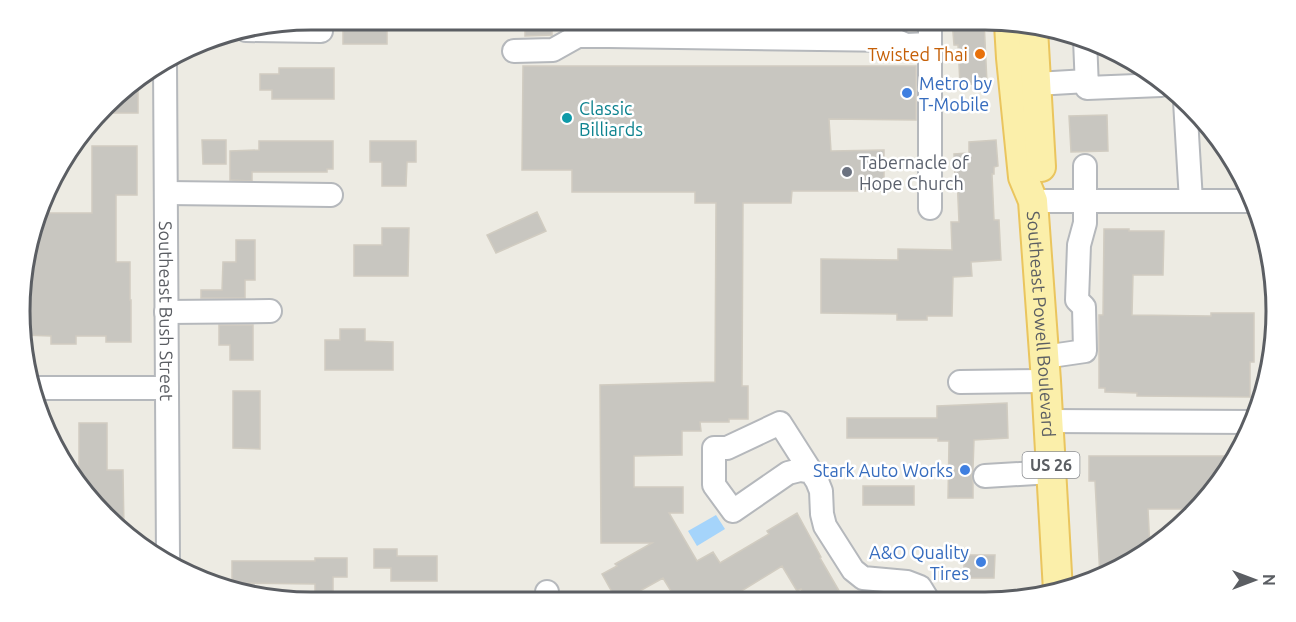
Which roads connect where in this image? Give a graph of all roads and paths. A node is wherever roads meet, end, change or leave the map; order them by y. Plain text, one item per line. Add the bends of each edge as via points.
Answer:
1 (311, 30) edge
2 (321, 30) dead end
3 (602, 30) edge
4 (825, 30) edge
5 (930, 30) edge
6 (1009, 31) edge
7 (1033, 34) edge
8 (930, 44) junction
9 (1085, 48) edge
10 (514, 51) dead end
11 (165, 71) edge
12 (1087, 81) junction
13 (1036, 84) junction
14 (1152, 85) edge
15 (1186, 114) edge
16 (1084, 166) dead end
17 (166, 193) junction
18 (331, 195) dead end
19 (1033, 201) junction
20 (1086, 201) junction
21 (1191, 201) junction
22 (1244, 201) edge
23 (930, 208) dead end
24 (1077, 300) junction
25 (1040, 303) junction
26 (270, 311) dead end
27 (166, 312) junction
28 (1045, 369) junction
29 (960, 382) dead end
30 (41, 388) edge
31 (167, 388) junction
32 (1048, 421) junction
33 (1244, 422) edge
34 (812, 472) junction
35 (1052, 472) junction
36 (985, 476) dead end
37 (167, 552) edge
38 (1058, 582) edge
39 (923, 592) edge

1 - 2 street
3 - 10 street via 578,36 553,50
4 - 8 street via 906,45
5 - 8 street
6 - 19 main road, Southeast Powell Boulevard / US 26 via 1023,177
7 - 13 main road, Southeast Powell Boulevard / US 26
8 - 23 street
9 - 12 street
11 - 17 street, Southeast Bush Street
12 - 13 street
12 - 14 street via 1087,88
13 - 19 main road, Southeast Powell Boulevard / US 26 via 1041,173
15 - 21 street
16 - 20 street
17 - 18 street
17 - 27 street, Southeast Bush Street
19 - 20 street
19 - 25 main road, Southeast Powell Boulevard / US 26
20 - 21 street
20 - 24 street
21 - 22 street
24 - 25 street
24 - 28 street via 1084,307 1084,351
25 - 28 main road, Southeast Powell Boulevard / US 26
26 - 27 street
27 - 31 street, Southeast Bush Street
28 - 29 street
28 - 32 main road, Southeast Powell Boulevard / US 26
30 - 31 street
31 - 37 street, Southeast Bush Street
32 - 33 street
32 - 35 main road, Southeast Powell Boulevard / US 26
34 - 34 street via 780,423 727,448 714,448 714,485 733,511 788,473
34 - 39 street via 821,491 825,526 853,570 863,578 907,582
35 - 36 street
35 - 38 main road, Southeast Powell Boulevard / US 26

